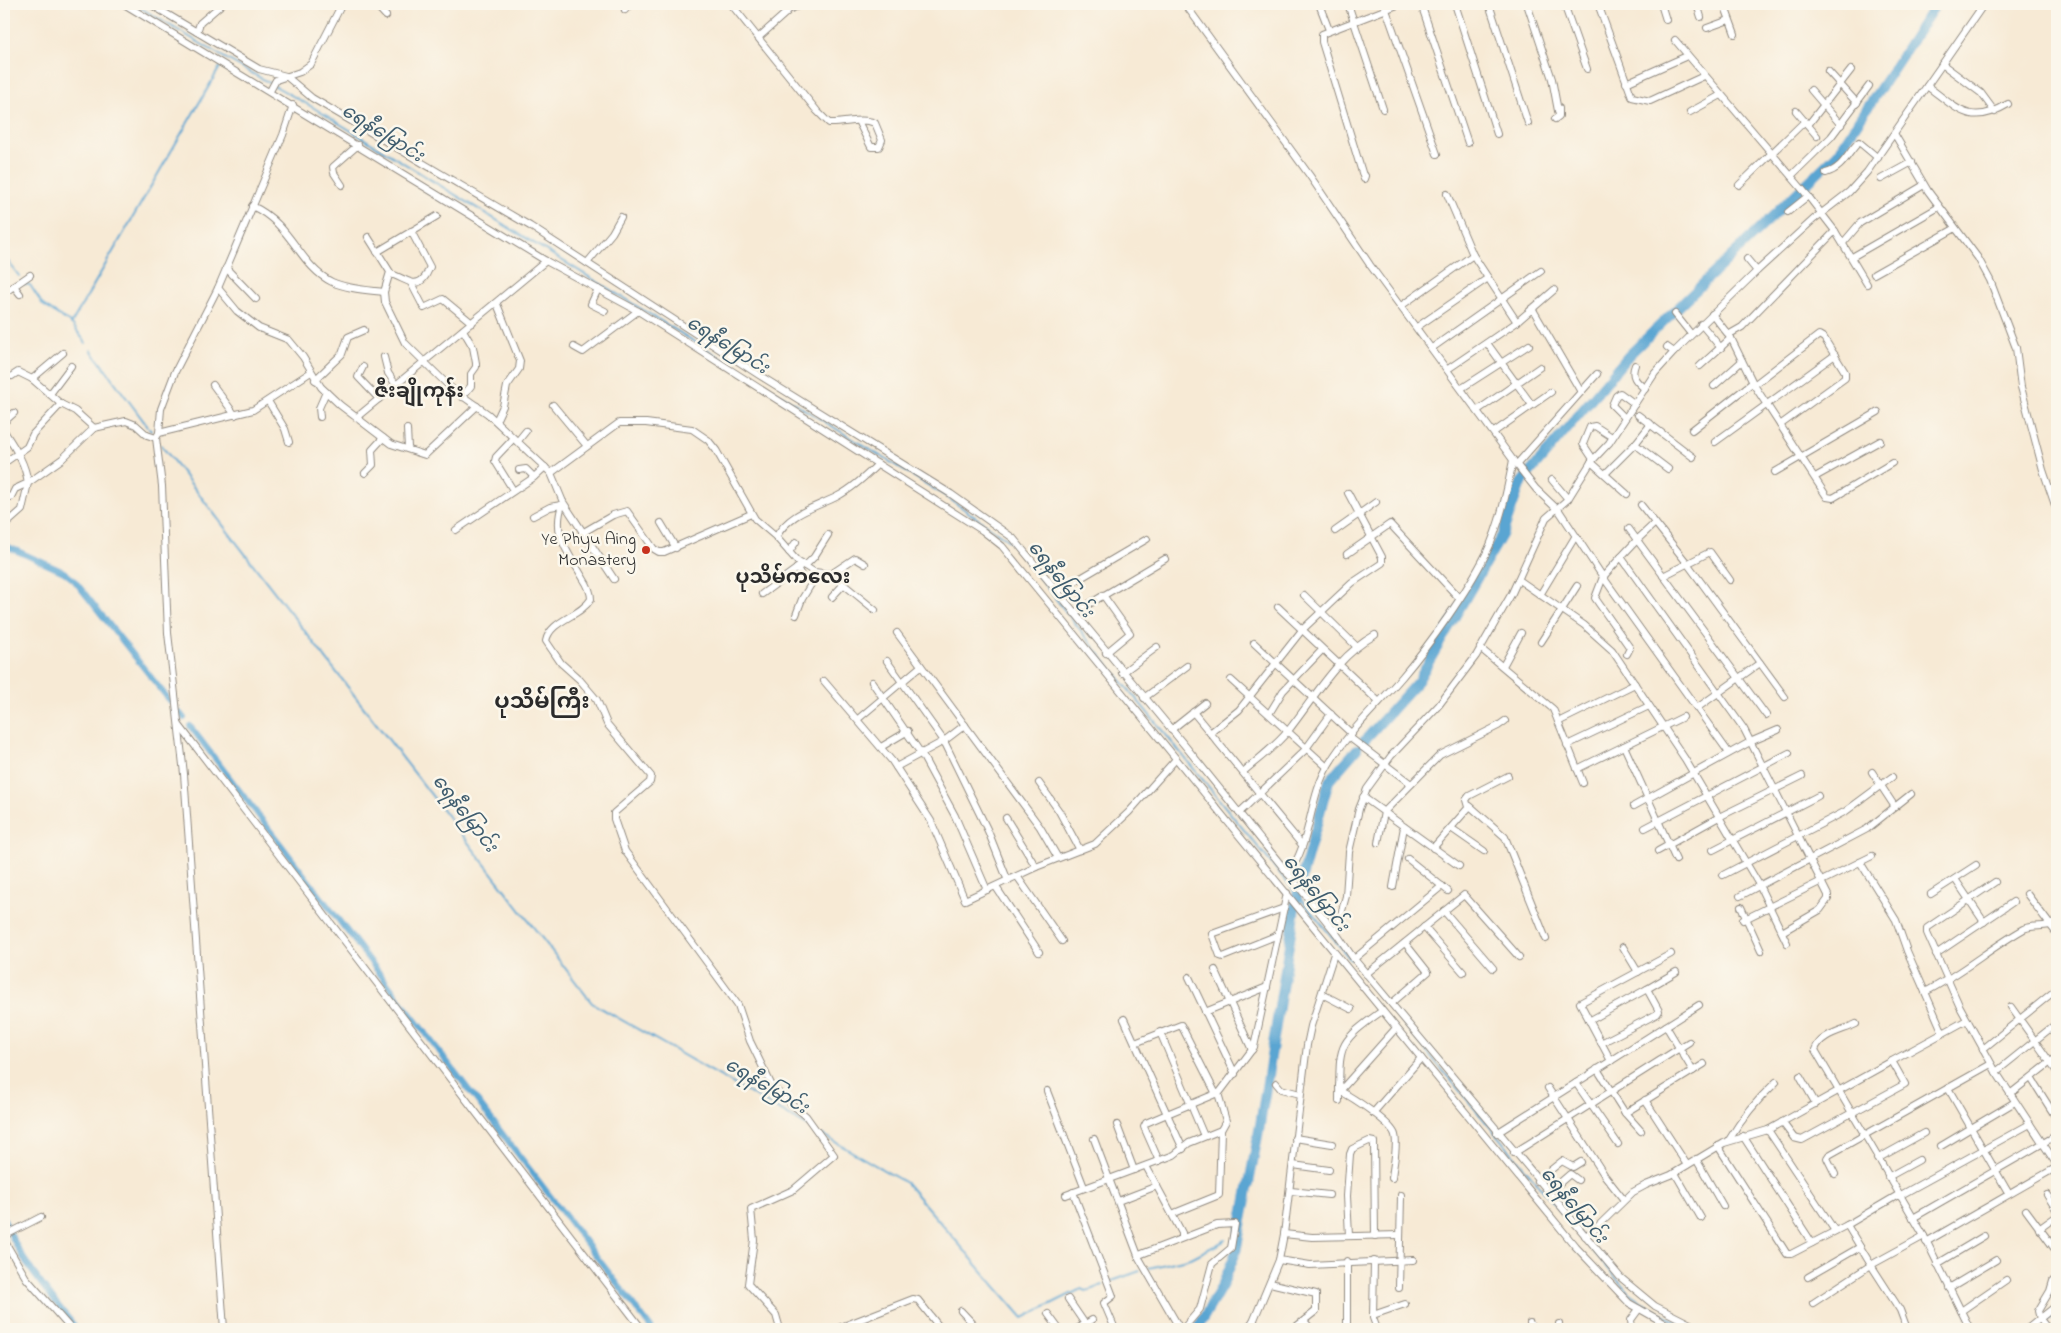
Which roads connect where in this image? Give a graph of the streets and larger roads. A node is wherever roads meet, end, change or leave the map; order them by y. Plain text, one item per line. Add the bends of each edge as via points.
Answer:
1 (124, 4) edge
2 (150, 4) edge
3 (222, 4) edge
4 (342, 4) edge
5 (375, 4) edge
6 (630, 4) edge
7 (731, 4) edge
8 (802, 4) edge
9 (1185, 4) edge
10 (1319, 4) edge
11 (1348, 4) edge
12 (1384, 4) edge
13 (1400, 4) edge
14 (1421, 4) edge
15 (1456, 4) edge
16 (1489, 4) edge
17 (1527, 4) edge
18 (1564, 4) edge
19 (1598, 4) edge
20 (1661, 4) edge
21 (1697, 4) edge
22 (1724, 4) edge
23 (1984, 4) edge
24 (788, 7) edge
25 (625, 10) dead end
26 (1386, 11) junction
27 (386, 16) dead end
28 (1701, 17) dead end
29 (1666, 20) dead end
30 (1729, 20) junction
31 (1353, 21) junction
32 (1707, 28) dead end
33 (1329, 30) junction
34 (197, 32) junction
35 (1735, 34) dead end
36 (759, 38) junction
37 (1675, 40) dead end
38 (1687, 56) junction
39 (1942, 64) junction
40 (1587, 69) dead end
41 (1828, 70) dead end
42 (1851, 70) dead end
43 (286, 76) junction
44 (1704, 76) junction
45 (1626, 83) junction
46 (1840, 84) junction
47 (1869, 86) dead end
48 (1927, 86) junction
49 (271, 89) junction
50 (1811, 90) dead end
51 (1721, 95) junction
52 (1857, 103) junction
53 (2008, 104) dead end
54 (293, 105) junction
55 (1824, 105) junction
56 (1383, 109) dead end
57 (1690, 112) dead end
58 (1796, 112) dead end
59 (1995, 112) junction
60 (1555, 119) dead end
61 (858, 122) junction
62 (1528, 123) dead end
63 (1806, 123) junction
64 (1841, 125) junction
65 (1497, 134) dead end
66 (1895, 135) junction
67 (1818, 136) dead end
68 (1468, 143) dead end
69 (358, 145) junction
70 (1771, 153) junction
71 (1437, 154) dead end
72 (1878, 158) junction
73 (1912, 162) junction
74 (1826, 173) dead end
75 (1365, 176) dead end
76 (1792, 178) junction
77 (1881, 179) dead end
78 (342, 185) dead end
79 (1739, 185) dead end
80 (1924, 185) junction
81 (1447, 194) dead end
82 (1806, 194) junction
83 (252, 206) junction
84 (1940, 208) junction
85 (1788, 212) dead end
86 (1822, 214) junction
87 (436, 216) dead end
88 (621, 216) dead end
89 (1954, 228) junction
90 (411, 231) junction
91 (1835, 231) junction
92 (368, 236) dead end
93 (1843, 244) junction
94 (378, 252) junction
95 (1473, 256) junction
96 (1852, 258) junction
97 (1747, 259) dead end
98 (546, 261) junction
99 (588, 263) junction
100 (226, 268) junction
101 (1541, 271) dead end
102 (1757, 271) junction
103 (30, 274) dead end
104 (390, 274) junction
105 (1874, 274) dead end
106 (1488, 278) junction
107 (411, 283) junction
108 (1867, 284) dead end
109 (14, 286) junction
110 (218, 288) junction
111 (598, 289) junction
112 (1554, 290) dead end
113 (384, 292) junction
114 (4, 293) edge
115 (20, 294) dead end
116 (256, 299) dead end
117 (1501, 299) junction
118 (497, 304) junction
119 (1400, 306) junction
120 (1532, 308) junction
121 (605, 311) dead end
122 (638, 311) junction
123 (1675, 314) dead end
124 (1712, 314) junction
125 (1517, 322) junction
126 (472, 323) junction
127 (1701, 324) junction
128 (1416, 327) junction
129 (364, 330) dead end
130 (463, 330) junction
131 (1691, 334) junction
132 (1730, 337) junction
133 (1487, 343) junction
134 (1529, 345) dead end
135 (574, 347) dead end
136 (1666, 347) dead end
137 (1432, 348) junction
138 (1721, 348) junction
139 (1674, 352) junction
140 (62, 353) dead end
141 (1835, 355) junction
142 (384, 357) dead end
143 (1742, 361) junction
144 (422, 362) junction
145 (1501, 363) junction
146 (1635, 365) dead end
147 (71, 366) dead end
148 (363, 366) dead end
149 (1700, 366) dead end
150 (1540, 367) dead end
151 (1448, 369) junction
152 (311, 372) junction
153 (1597, 374) dead end
154 (12, 376) dead end
155 (32, 379) junction
156 (315, 380) junction
157 (1516, 384) junction
158 (1753, 384) junction
159 (213, 385) dead end
160 (396, 385) junction
161 (1714, 386) dead end
162 (1462, 388) junction
163 (1646, 389) junction
164 (326, 392) junction
165 (1551, 392) dead end
166 (1581, 392) junction
167 (50, 394) junction
168 (462, 397) junction
169 (379, 399) junction
170 (268, 401) junction
171 (61, 404) junction
172 (1635, 404) junction
173 (1766, 404) junction
174 (553, 405) dead end
175 (1532, 405) junction
176 (477, 406) junction
177 (1478, 410) junction
178 (1878, 412) dead end
179 (14, 413) dead end
180 (235, 415) junction
181 (1638, 415) dead end
182 (320, 417) dead end
183 (357, 417) junction
184 (1625, 418) junction
185 (496, 421) junction
186 (4, 422) edge
187 (1650, 424) junction
188 (1780, 425) junction
189 (94, 428) junction
190 (407, 429) dead end
191 (1692, 430) dead end
192 (4, 431) edge
193 (526, 431) dead end
194 (1494, 432) junction
195 (157, 436) junction
196 (1612, 437) junction
197 (383, 438) junction
198 (515, 440) junction
199 (1880, 441) dead end
200 (289, 442) dead end
201 (1715, 442) dead end
202 (1635, 444) junction
203 (587, 446) junction
204 (408, 448) junction
205 (20, 454) junction
206 (1693, 457) dead end
207 (1801, 457) junction
208 (1592, 460) junction
209 (1515, 462) junction
210 (4, 463) edge
211 (1892, 463) dead end
212 (878, 464) junction
213 (545, 467) junction
214 (1668, 469) dead end
215 (519, 470) dead end
216 (1775, 472) dead end
217 (366, 473) dead end
218 (551, 473) junction
219 (1605, 474) junction
220 (534, 477) junction
221 (1815, 477) junction
222 (1552, 480) dead end
223 (28, 483) junction
224 (513, 490) junction
225 (1348, 493) dead end
226 (1627, 494) dead end
227 (11, 497) dead end
228 (1568, 498) junction
229 (1376, 502) dead end
230 (562, 504) junction
231 (1641, 505) dead end
232 (1557, 509) junction
233 (2057, 511) edge
234 (751, 514) junction
235 (1358, 514) junction
236 (532, 516) dead end
237 (661, 523) dead end
238 (1655, 523) junction
239 (4, 526) edge
240 (1629, 529) dead end
241 (456, 530) dead end
242 (1335, 531) dead end
243 (582, 533) junction
244 (828, 535) dead end
245 (776, 537) junction
246 (1370, 537) junction
247 (1575, 537) junction
248 (1147, 539) dead end
249 (1638, 540) junction
250 (796, 542) dead end
251 (676, 548) junction
252 (789, 552) junction
253 (1347, 554) dead end
254 (1621, 557) junction
255 (1166, 559) dead end
256 (1687, 563) junction
257 (865, 564) dead end
258 (801, 566) junction
259 (818, 572) junction
260 (831, 574) junction
261 (1663, 576) junction
262 (1603, 577) junction
263 (614, 579) dead end
264 (1518, 580) junction
265 (1730, 580) dead end
266 (797, 581) dead end
267 (843, 585) junction
268 (1577, 586) dead end
269 (1057, 592) junction
270 (762, 594) dead end
271 (1104, 595) junction
272 (1540, 595) junction
273 (1304, 596) dead end
274 (832, 597) dead end
275 (1459, 598) junction
276 (1278, 607) dead end
277 (875, 610) dead end
278 (1562, 610) junction
279 (1074, 613) junction
280 (1320, 613) junction
281 (796, 615) dead end
282 (1302, 630) junction
283 (1521, 632) dead end
284 (897, 633) dead end
285 (1375, 635) dead end
286 (1541, 642) dead end
287 (1254, 643) dead end
288 (1356, 646) junction
289 (1157, 647) dead end
290 (1480, 648) junction
291 (1322, 650) junction
292 (1106, 653) junction
293 (1627, 654) dead end
294 (886, 661) dead end
295 (1275, 662) junction
296 (1760, 663) junction
297 (921, 666) junction
298 (1187, 666) dead end
299 (1503, 666) junction
300 (1339, 667) junction
301 (1122, 673) junction
302 (1739, 678) junction
303 (1231, 680) dead end
304 (1294, 680) junction
305 (824, 681) dead end
306 (872, 682) dead end
307 (902, 682) junction
308 (1635, 684) junction
309 (1718, 693) junction
310 (1248, 696) junction
311 (883, 697) junction
312 (1312, 697) junction
313 (1785, 697) dead end
314 (1144, 698) junction
315 (1379, 702) junction
316 (1205, 703) dead end
317 (1649, 706) junction
318 (1697, 708) junction
319 (1193, 712) junction
320 (1269, 714) junction
321 (1330, 714) junction
322 (1766, 715) dead end
323 (1683, 717) dead end
324 (858, 719) junction
325 (1504, 721) dead end
326 (1558, 722) junction
327 (178, 724) junction
328 (965, 725) junction
329 (1664, 727) junction
330 (1171, 730) junction
331 (1778, 730) dead end
332 (908, 731) junction
333 (1287, 732) junction
334 (1210, 733) junction
335 (1351, 737) junction
336 (944, 741) junction
337 (1750, 742) junction
338 (1568, 745) junction
339 (1624, 746) junction
340 (881, 748) junction
341 (1305, 750) junction
342 (1729, 753) junction
343 (1789, 753) dead end
344 (922, 754) junction
345 (1176, 759) junction
346 (1385, 764) junction
347 (1762, 766) junction
348 (896, 767) junction
349 (1327, 767) junction
350 (1578, 769) junction
351 (1243, 772) junction
352 (1872, 772) dead end
353 (1693, 773) junction
354 (1508, 776) dead end
355 (1802, 776) dead end
356 (1892, 777) dead end
357 (1039, 783) dead end
358 (1583, 783) dead end
359 (1411, 784) junction
360 (1881, 785) junction
361 (1774, 790) junction
362 (1259, 793) junction
363 (1911, 794) dead end
364 (1706, 795) junction
365 (1818, 796) dead end
366 (1363, 798) junction
367 (1648, 798) junction
368 (1634, 806) dead end
369 (1895, 806) junction
370 (1468, 807) junction
371 (1384, 812) junction
372 (1786, 812) junction
373 (1239, 813) junction
374 (1719, 817) junction
375 (1006, 818) dead end
376 (1658, 821) junction
377 (1404, 826) junction
378 (1451, 828) junction
379 (1645, 828) dead end
380 (1797, 836) junction
381 (1733, 840) junction
382 (1378, 843) dead end
383 (1302, 845) junction
384 (1670, 845) junction
385 (1433, 848) junction
386 (1080, 850) junction
387 (1484, 850) dead end
388 (1713, 850) dead end
389 (1658, 851) dead end
390 (1872, 856) dead end
391 (1058, 858) junction
392 (1408, 859) dead end
393 (1809, 859) junction
394 (1676, 860) dead end
395 (1746, 862) junction
396 (1860, 862) junction
397 (1976, 865) dead end
398 (1459, 866) dead end
399 (1036, 867) junction
400 (1288, 874) junction
401 (1723, 875) dead end
402 (1018, 876) junction
403 (1955, 879) junction
404 (1008, 881) junction
405 (1820, 881) junction
406 (1995, 882) dead end
407 (1759, 885) junction
408 (1393, 887) dead end
409 (996, 888) junction
410 (987, 890) junction
411 (1931, 894) dead end
412 (2028, 894) dead end
413 (1289, 896) junction
414 (1740, 896) dead end
415 (1969, 900) junction
416 (2013, 902) dead end
417 (1769, 906) junction
418 (1284, 908) junction
419 (1741, 908) dead end
420 (1444, 911) junction
421 (1744, 919) junction
422 (2057, 921) edge
423 (1984, 922) junction
424 (2051, 926) junction
425 (1424, 927) junction
426 (1782, 932) junction
427 (1336, 933) junction
428 (2057, 934) edge
429 (1278, 935) junction
430 (1546, 939) dead end
431 (1062, 941) dead end
432 (1340, 942) junction
433 (1787, 942) dead end
434 (1405, 943) junction
435 (1623, 947) dead end
436 (1332, 951) junction
437 (1761, 951) dead end
438 (1039, 952) dead end
439 (1671, 954) dead end
440 (1936, 954) junction
441 (1519, 957) dead end
442 (1354, 959) junction
443 (1493, 968) dead end
444 (1215, 970) dead end
445 (1463, 972) dead end
446 (1638, 972) junction
447 (1676, 972) dead end
448 (1366, 974) junction
449 (1189, 977) dead end
450 (1948, 980) junction
451 (1267, 987) junction
452 (2057, 989) edge
453 (1647, 990) junction
454 (1925, 992) junction
455 (1322, 994) junction
456 (1230, 1002) junction
457 (1392, 1003) junction
458 (1699, 1005) dead end
459 (2011, 1007) dead end
460 (1351, 1009) dead end
461 (1382, 1011) junction
462 (1205, 1012) junction
463 (1124, 1019) dead end
464 (1967, 1020) junction
465 (2020, 1020) junction
466 (1589, 1021) junction
467 (2057, 1023) edge
468 (1856, 1024) dead end
469 (1666, 1026) junction
470 (1396, 1028) junction
471 (1160, 1032) junction
472 (1943, 1033) junction
473 (1689, 1042) dead end
474 (2035, 1042) junction
475 (1135, 1043) junction
476 (1601, 1043) junction
477 (1679, 1049) junction
478 (1983, 1049) junction
479 (1252, 1050) junction
480 (2057, 1057) edge
481 (1421, 1058) junction
482 (1611, 1061) junction
483 (1892, 1061) junction
484 (2050, 1062) junction
485 (1704, 1064) dead end
486 (1991, 1064) junction
487 (1597, 1069) junction
488 (1693, 1071) junction
489 (1996, 1072) junction
490 (2057, 1072) edge
491 (1235, 1074) junction
492 (1800, 1076) dead end
493 (2031, 1078) junction
494 (1776, 1082) dead end
495 (1276, 1083) dead end
496 (1576, 1083) junction
497 (1548, 1088) dead end
498 (1948, 1088) junction
499 (1340, 1089) junction
500 (1047, 1091) dead end
501 (1612, 1091) junction
502 (1838, 1092) junction
503 (1217, 1094) junction
504 (1300, 1094) junction
505 (2010, 1094) junction
506 (1554, 1097) junction
507 (1645, 1100) junction
508 (1339, 1101) dead end
509 (2016, 1102) junction
510 (1191, 1104) junction
511 (1816, 1104) junction
512 (1590, 1105) junction
513 (1373, 1113) junction
514 (1625, 1113) junction
515 (1166, 1114) junction
516 (1851, 1114) junction
517 (1569, 1119) junction
518 (2057, 1119) edge
519 (1782, 1122) junction
520 (2030, 1124) junction
521 (1117, 1125) dead end
522 (1971, 1128) junction
523 (1221, 1130) junction
524 (1641, 1130) dead end
525 (1768, 1130) junction
526 (1497, 1133) junction
527 (1924, 1133) dead end
528 (2057, 1135) edge
529 (1204, 1136) junction
530 (1743, 1136) junction
531 (1864, 1136) junction
532 (1295, 1138) junction
533 (1094, 1139) dead end
534 (1729, 1141) junction
535 (1332, 1144) dead end
536 (1618, 1144) dead end
537 (2043, 1144) junction
538 (1718, 1146) junction
539 (1941, 1146) dead end
540 (1183, 1149) junction
541 (1982, 1151) junction
542 (1514, 1152) junction
543 (1696, 1159) junction
544 (1877, 1159) junction
545 (1919, 1160) dead end
546 (1160, 1161) junction
547 (1581, 1162) dead end
548 (1293, 1165) junction
549 (1687, 1165) junction
550 (1146, 1166) junction
551 (2057, 1166) edge
552 (1134, 1170) junction
553 (1329, 1170) dead end
554 (1995, 1171) junction
555 (1675, 1173) junction
556 (1835, 1174) dead end
557 (1888, 1177) junction
558 (1109, 1178) junction
559 (1392, 1178) dead end
560 (1578, 1180) dead end
561 (1537, 1181) junction
562 (1157, 1186) junction
563 (1084, 1187) junction
564 (1291, 1191) junction
565 (1548, 1193) junction
566 (2009, 1194) junction
567 (1329, 1195) dead end
568 (1401, 1195) dead end
569 (2047, 1195) dead end
570 (1899, 1196) junction
571 (1624, 1200) junction
572 (1118, 1201) junction
573 (1723, 1206) dead end
574 (2026, 1210) dead end
575 (2057, 1211) edge
576 (1172, 1214) junction
577 (2057, 1216) edge
578 (41, 1217) dead end
579 (1701, 1218) dead end
580 (1914, 1218) junction
581 (1847, 1225) junction
582 (2039, 1229) junction
583 (1835, 1231) junction
584 (1284, 1234) junction
585 (1400, 1235) junction
586 (1349, 1236) junction
587 (1375, 1236) junction
588 (1585, 1236) junction
589 (1984, 1236) dead end
590 (1182, 1237) junction
591 (6, 1238) edge
592 (1925, 1239) junction
593 (1812, 1243) junction
594 (1860, 1247) junction
595 (2057, 1252) edge
596 (1139, 1255) junction
597 (1279, 1260) junction
598 (1400, 1260) junction
599 (1413, 1260) dead end
600 (1996, 1260) dead end
601 (1347, 1261) junction
602 (1374, 1261) junction
603 (1937, 1264) junction
604 (1871, 1265) junction
605 (1808, 1277) dead end
606 (2006, 1280) dead end
607 (2053, 1281) dead end
608 (1270, 1283) junction
609 (1399, 1288) dead end
610 (1949, 1288) junction
611 (1068, 1299) dead end
612 (1813, 1303) dead end
613 (1405, 1304) dead end
614 (2057, 1305) edge
615 (1639, 1309) junction
616 (961, 1311) dead end
617 (1961, 1311) junction
618 (1048, 1314) dead end
619 (1373, 1315) junction
620 (2040, 1320) junction
621 (1304, 1321) junction
622 (1253, 1322) junction
623 (2057, 1322) edge
624 (974, 1328) edge
625 (71, 1329) edge
626 (224, 1329) edge
627 (642, 1329) edge
628 (780, 1329) edge
629 (836, 1329) edge
630 (941, 1329) edge
631 (1059, 1329) edge
632 (1077, 1329) edge
633 (1116, 1329) edge
634 (1182, 1329) edge
635 (1248, 1329) edge
636 (1261, 1329) edge
637 (1294, 1329) edge
638 (1311, 1329) edge
639 (1347, 1329) edge
640 (1377, 1329) edge
641 (1632, 1329) edge
642 (1675, 1329) edge
643 (1700, 1329) edge
644 (1907, 1329) edge
645 (1970, 1329) edge
646 (2028, 1329) edge
647 (2048, 1329) edge

1 - 49 street
2 - 34 street
3 - 34 street via 200,23
4 - 43 street via 311,64
5 - 27 street
6 - 25 street
7 - 36 street
8 - 24 street
9 - 119 street
10 - 33 street
11 - 31 street
12 - 26 street
13 - 26 street
14 - 68 street
15 - 65 street
16 - 62 street
17 - 60 street via 1552,80 1558,111 1559,108 1558,116
18 - 40 street
19 - 45 street
20 - 29 street
21 - 28 street
22 - 30 street
23 - 39 street
24 - 36 street
26 - 31 street
26 - 71 street
30 - 32 street
30 - 35 street
31 - 33 street
31 - 56 street
33 - 75 street via 1322,34 1322,42 1364,179
34 - 43 street via 259,69
36 - 61 street via 829,123
37 - 38 street
38 - 44 street
38 - 45 street
39 - 48 street
39 - 59 street via 1981,93
41 - 46 street
42 - 46 street
43 - 49 street via 276,80
43 - 99 street via 312,98
44 - 45 street via 1650,101 1632,97
44 - 51 street
46 - 52 street
46 - 55 street
47 - 52 street
48 - 59 street via 1962,112 1982,116
48 - 66 street
49 - 54 street
50 - 55 street
51 - 57 street
51 - 70 street
52 - 64 street
53 - 59 street
54 - 69 street
54 - 83 street
55 - 63 street
55 - 64 street
58 - 63 street
61 - 61 street via 872,147 879,147 882,140 875,123
63 - 67 street
63 - 70 street
64 - 76 street
66 - 72 street
66 - 73 street
69 - 78 street via 333,167
69 - 98 street
70 - 76 street
70 - 79 street
72 - 74 street via 1859,142 1842,165
72 - 86 street via 1849,192
73 - 77 street
73 - 80 street
76 - 82 street
80 - 84 street
80 - 93 street via 1860,223
81 - 95 street
82 - 85 street
82 - 86 street
83 - 100 street
83 - 113 street via 273,218 324,278 339,285
84 - 89 street
84 - 96 street
86 - 91 street
86 - 102 street
87 - 90 street
88 - 99 street
89 - 105 street
89 - 233 street via 1986,271 2016,348 2020,380
90 - 94 street
90 - 107 street via 430,267 425,277
91 - 93 street
91 - 132 street
92 - 94 street
93 - 96 street
94 - 104 street
95 - 106 street
95 - 119 street
96 - 108 street
97 - 102 street
98 - 111 street
98 - 118 street
99 - 269 street via 759,375 951,494 1013,538
100 - 110 street
100 - 116 street
101 - 117 street
102 - 124 street
103 - 109 street
104 - 107 street
104 - 113 street
106 - 117 street
106 - 128 street
107 - 126 street via 424,308 443,299
109 - 114 street
109 - 115 street
110 - 152 street via 237,311 259,328 289,340
110 - 195 street via 175,372 160,409
111 - 121 street via 591,304
111 - 122 street
112 - 120 street
113 - 144 street via 398,332
117 - 125 street
117 - 137 street
118 - 126 street
118 - 185 street via 520,361 507,386
119 - 128 street
120 - 125 street
120 - 166 street
122 - 135 street via 583,352
122 - 212 street
123 - 131 street
124 - 127 street
124 - 132 street
125 - 133 street
126 - 130 street
127 - 131 street
127 - 138 street
128 - 137 street
129 - 156 street via 348,337 342,354
130 - 144 street
130 - 168 street via 473,347 476,367 471,374 472,382
131 - 139 street
132 - 138 street
132 - 143 street
133 - 145 street
133 - 151 street
134 - 145 street
136 - 139 street
137 - 151 street
138 - 149 street
139 - 163 street
140 - 155 street
141 - 158 street via 1819,335
141 - 173 street
141 - 188 street via 1845,378
142 - 160 street via 388,373
143 - 158 street
143 - 161 street
144 - 160 street
144 - 168 street
145 - 157 street
145 - 162 street
146 - 163 street via 1634,378
147 - 167 street
148 - 169 street via 358,377
150 - 157 street
151 - 162 street
152 - 156 street
152 - 170 street
153 - 166 street
154 - 155 street via 18,372
155 - 167 street
156 - 164 street
157 - 175 street
157 - 177 street
158 - 173 street
158 - 191 street
159 - 180 street
160 - 169 street
162 - 177 street
163 - 172 street
164 - 182 street via 319,408
164 - 183 street
165 - 175 street
166 - 209 street
167 - 171 street
168 - 176 street
169 - 183 street
170 - 180 street
170 - 200 street
171 - 189 street via 75,411
171 - 205 street via 33,434 28,447
172 - 184 street
172 - 184 street via 1620,393 1616,396 1612,405
173 - 188 street
173 - 201 street
174 - 203 street
175 - 194 street
176 - 185 street
176 - 204 street via 425,455
177 - 194 street
178 - 207 street
179 - 186 street
180 - 195 street
181 - 187 street
183 - 197 street
184 - 196 street
185 - 198 street
187 - 202 street
187 - 206 street
188 - 207 street
189 - 195 street via 126,421 147,435
189 - 223 street via 62,460
190 - 204 street
192 - 205 street
193 - 198 street
194 - 209 street
195 - 327 street via 168,633
196 - 208 street
196 - 208 street via 1595,426 1590,427 1583,444
197 - 204 street via 395,446
197 - 217 street via 372,450 373,465
198 - 213 street
198 - 224 street via 496,456 495,461
199 - 221 street
202 - 214 street
202 - 219 street
203 - 218 street
203 - 234 street via 619,423 692,429 716,450
205 - 210 street
205 - 223 street
207 - 216 street
207 - 221 street
208 - 219 street
208 - 228 street
209 - 232 street
209 - 275 street via 1486,554
211 - 221 street via 1832,498 1827,496
212 - 245 street via 846,491 791,519
212 - 345 street via 1002,546
213 - 218 street
213 - 220 street
215 - 220 street via 526,469
218 - 230 street
219 - 226 street
220 - 224 street
222 - 228 street
223 - 227 street via 19,485
223 - 239 street via 22,510
224 - 241 street
225 - 235 street
228 - 232 street
229 - 235 street
230 - 236 street
230 - 243 street
230 - 628 street via 558,533 588,586 591,600 553,628 546,641 561,664 597,700 607,724 651,776 650,782 614,813 625,851 738,1005 750,1041 773,1088 806,1116 834,1155 793,1190 750,1209 754,1240 748,1284 776,1314
231 - 238 street
232 - 247 street
232 - 264 street via 1546,518
234 - 245 street
234 - 251 street
235 - 242 street
235 - 246 street
237 - 251 street
238 - 249 street
238 - 256 street
240 - 249 street
243 - 251 street via 627,510 654,549 659,552
243 - 263 street
244 - 258 street via 814,557
245 - 252 street
246 - 253 street
246 - 275 street via 1390,524 1394,525
246 - 280 street via 1382,557 1382,563
247 - 262 street
247 - 272 street
248 - 269 street
249 - 254 street
249 - 261 street
250 - 252 street
252 - 258 street
254 - 262 street
254 - 309 street
255 - 271 street
256 - 261 street
256 - 265 street via 1710,552
256 - 296 street
257 - 260 street via 855,558
258 - 259 street
258 - 266 street
258 - 270 street
259 - 260 street
259 - 281 street
260 - 267 street
261 - 302 street
262 - 293 street via 1595,598 1630,648
262 - 318 street
264 - 272 street
264 - 290 street
267 - 274 street
267 - 277 street
268 - 278 street
269 - 279 street
271 - 279 street
271 - 292 street via 1130,634
272 - 278 street
273 - 280 street
275 - 315 street via 1403,675
276 - 282 street
278 - 286 street
278 - 308 street via 1605,642
279 - 292 street
280 - 282 street
280 - 288 street
282 - 291 street
282 - 295 street
283 - 299 street
284 - 297 street
285 - 288 street
287 - 295 street
288 - 300 street
289 - 301 street
290 - 299 street
290 - 346 street via 1439,705
291 - 300 street
291 - 304 street
292 - 301 street
294 - 307 street
295 - 304 street
295 - 310 street
296 - 302 street
296 - 313 street
297 - 307 street
297 - 328 street
298 - 314 street
299 - 326 street via 1545,700
300 - 312 street
300 - 315 street
301 - 314 street
302 - 309 street
302 - 322 street
303 - 310 street
304 - 312 street
304 - 320 street
305 - 324 street
306 - 311 street
307 - 311 street
307 - 336 street
308 - 317 street
308 - 326 street
309 - 318 street
309 - 337 street
310 - 320 street
310 - 334 street via 1238,710
311 - 324 street
311 - 332 street
312 - 321 street
312 - 333 street
314 - 330 street
315 - 335 street
316 - 319 street
317 - 329 street
317 - 338 street
318 - 342 street
319 - 330 street
319 - 334 street
320 - 333 street
321 - 335 street
321 - 341 street
323 - 329 street
324 - 340 street
325 - 359 street via 1440,755
326 - 338 street
327 - 626 street
327 - 627 street
328 - 336 street
328 - 391 street
329 - 339 street
329 - 353 street
330 - 373 street
331 - 337 street
332 - 340 street
332 - 344 street
333 - 341 street
333 - 351 street
334 - 351 street
335 - 346 street
335 - 349 street
336 - 344 street
336 - 404 street via 988,831
337 - 342 street
337 - 347 street
338 - 350 street
339 - 350 street
339 - 367 street
340 - 348 street
341 - 349 street
341 - 362 street
342 - 353 street
343 - 347 street
344 - 348 street
344 - 410 street via 955,816
345 - 386 street via 1112,830 1095,844
345 - 413 street
346 - 359 street
346 - 366 street
347 - 361 street
347 - 364 street
348 - 410 street via 935,828 963,898 968,900
349 - 383 street
350 - 358 street
351 - 362 street
352 - 360 street
353 - 364 street
353 - 367 street
354 - 370 street via 1469,796 1466,800
355 - 361 street
356 - 360 street
357 - 386 street
359 - 371 street
360 - 369 street
360 - 380 street via 1846,811
361 - 372 street
361 - 374 street
362 - 373 street
362 - 383 street
363 - 369 street
364 - 374 street
364 - 376 street
365 - 372 street
366 - 371 street
366 - 427 street via 1349,852 1346,896
367 - 368 street
367 - 376 street
369 - 393 street via 1867,829
370 - 378 street
370 - 430 street via 1506,837
371 - 377 street
371 - 382 street
372 - 380 street
372 - 381 street
373 - 400 street
374 - 381 street
374 - 384 street
375 - 399 street
376 - 379 street
376 - 384 street
377 - 385 street
377 - 408 street
378 - 385 street
378 - 387 street
380 - 393 street
380 - 395 street
381 - 388 street
381 - 395 street
383 - 400 street
384 - 389 street
384 - 394 street
385 - 398 street
386 - 391 street
390 - 396 street
391 - 399 street
392 - 442 street via 1445,889
393 - 405 street
393 - 407 street
395 - 401 street
395 - 407 street
396 - 405 street
396 - 454 street via 1896,920
397 - 403 street
399 - 402 street
400 - 427 street
402 - 404 street
402 - 431 street
403 - 411 street
403 - 415 street
404 - 409 street
405 - 417 street
405 - 426 street via 1828,895 1823,906
406 - 415 street
407 - 414 street
407 - 417 street
409 - 410 street
409 - 438 street
412 - 424 street
413 - 418 street
413 - 436 street
415 - 423 street
415 - 440 street via 1927,928
416 - 423 street
417 - 421 street
417 - 426 street
418 - 429 street
418 - 429 street via 1212,934 1223,957
419 - 421 street
420 - 425 street
420 - 441 street via 1464,894
420 - 443 street
421 - 437 street
422 - 424 street
423 - 440 street
424 - 428 street
424 - 450 street via 2027,928
425 - 434 street
425 - 445 street
426 - 433 street
427 - 432 street
429 - 451 street
432 - 436 street
432 - 442 street
434 - 448 street
434 - 457 street via 1428,973
435 - 446 street
436 - 455 street
436 - 461 street
439 - 446 street
440 - 450 street
442 - 448 street
444 - 456 street
446 - 466 street via 1580,1003
447 - 453 street
448 - 457 street
449 - 462 street
450 - 454 street
450 - 464 street
451 - 456 street
451 - 479 street
452 - 465 street
453 - 466 street
453 - 476 street via 1659,1013
454 - 472 street
455 - 460 street
455 - 504 street via 1311,1026
456 - 462 street
456 - 479 street
457 - 526 street
458 - 469 street
459 - 465 street
461 - 470 street
461 - 499 street via 1356,1030 1342,1047
462 - 491 street
463 - 475 street
464 - 472 street
464 - 478 street
465 - 474 street
465 - 478 street
466 - 476 street
467 - 474 street
468 - 502 street via 1834,1032 1815,1050
469 - 477 street
469 - 482 street
470 - 481 street
470 - 499 street
471 - 475 street
471 - 503 street via 1178,1025 1183,1027
471 - 510 street
472 - 483 street
473 - 477 street
474 - 484 street
474 - 489 street
475 - 515 street
476 - 482 street
477 - 488 street
477 - 501 street
478 - 486 street
479 - 491 street
480 - 484 street
481 - 513 street
481 - 615 street via 1575,1246 1615,1291
482 - 487 street
483 - 502 street
483 - 516 street via 1906,1084
484 - 490 street
484 - 493 street
485 - 488 street
486 - 489 street
486 - 498 street
487 - 496 street
487 - 501 street
488 - 507 street
489 - 505 street
491 - 503 street
492 - 511 street
493 - 505 street
493 - 518 street
494 - 534 street via 1757,1100
495 - 504 street via 1281,1089
496 - 506 street
496 - 512 street
497 - 506 street
498 - 522 street
498 - 531 street
499 - 508 street
499 - 513 street
500 - 563 street
501 - 512 street
501 - 514 street
502 - 511 street
502 - 516 street
503 - 510 street
503 - 523 street via 1226,1121
504 - 532 street
505 - 509 street
506 - 517 street
506 - 526 street
507 - 514 street
507 - 549 street
509 - 520 street
509 - 522 street
510 - 515 street
510 - 529 street
511 - 519 street
512 - 517 street
512 - 536 street
513 - 559 street via 1395,1135
514 - 524 street
515 - 540 street
515 - 546 street via 1144,1124
516 - 519 street via 1802,1140 1794,1138
516 - 531 street
517 - 542 street
517 - 571 street
519 - 525 street
520 - 537 street
520 - 541 street
521 - 552 street
522 - 539 street
522 - 541 street
523 - 529 street
523 - 576 street via 1219,1195
525 - 530 street
525 - 583 street
526 - 542 street
527 - 544 street
528 - 537 street
529 - 540 street
530 - 534 street
530 - 593 street
531 - 544 street
531 - 556 street via 1827,1157
532 - 535 street
532 - 548 street
533 - 558 street
534 - 538 street
537 - 551 street
537 - 554 street
538 - 543 street
538 - 593 street via 1786,1252 1791,1254
540 - 546 street
541 - 554 street
541 - 570 street
542 - 561 street
543 - 549 street
543 - 573 street
544 - 557 street
545 - 557 street
546 - 550 street
547 - 561 street via 1573,1167 1562,1161
548 - 553 street
548 - 564 street
549 - 555 street
550 - 552 street
550 - 562 street
551 - 566 street
552 - 558 street
554 - 566 street
554 - 580 street
555 - 571 street via 1646,1185
555 - 579 street
557 - 570 street
558 - 563 street
558 - 572 street
560 - 565 street via 1570,1174
561 - 565 street
562 - 572 street
562 - 576 street
563 - 633 street via 1069,1194 1113,1296 1104,1303
564 - 567 street
564 - 584 street
565 - 588 street
566 - 592 street
568 - 585 street
569 - 575 street
570 - 580 street
570 - 581 street
571 - 588 street
572 - 596 street
574 - 582 street
576 - 590 street
577 - 582 street
578 - 591 street
580 - 592 street
581 - 583 street
581 - 594 street
582 - 595 street
583 - 593 street
584 - 586 street
584 - 597 street
585 - 587 street
585 - 598 street
586 - 587 street
586 - 587 street via 1350,1154 1354,1148 1372,1141
588 - 643 street via 1633,1290 1655,1306
589 - 603 street
590 - 596 street
590 - 634 street via 1217,1225 1235,1224 1230,1248 1212,1264 1200,1309
591 - 625 street via 26,1278
592 - 603 street
592 - 604 street
594 - 604 street
594 - 605 street
596 - 634 street via 1147,1274
597 - 601 street via 1310,1265
597 - 608 street
598 - 599 street
598 - 602 street
598 - 609 street
600 - 610 street
601 - 602 street
601 - 639 street
602 - 619 street
603 - 610 street
604 - 612 street
604 - 644 street via 1900,1310
606 - 617 street
607 - 620 street via 2038,1312
608 - 621 street via 1316,1294 1316,1311
608 - 622 street
610 - 617 street
611 - 632 street via 1088,1322
613 - 619 street
614 - 620 street
615 - 641 street via 1631,1320
615 - 642 street
616 - 624 street
617 - 645 street
618 - 631 street
619 - 640 street
620 - 646 street
620 - 647 street
621 - 637 street
621 - 638 street
622 - 635 street
622 - 636 street
623 - 647 street
629 - 630 street via 913,1299 918,1300

